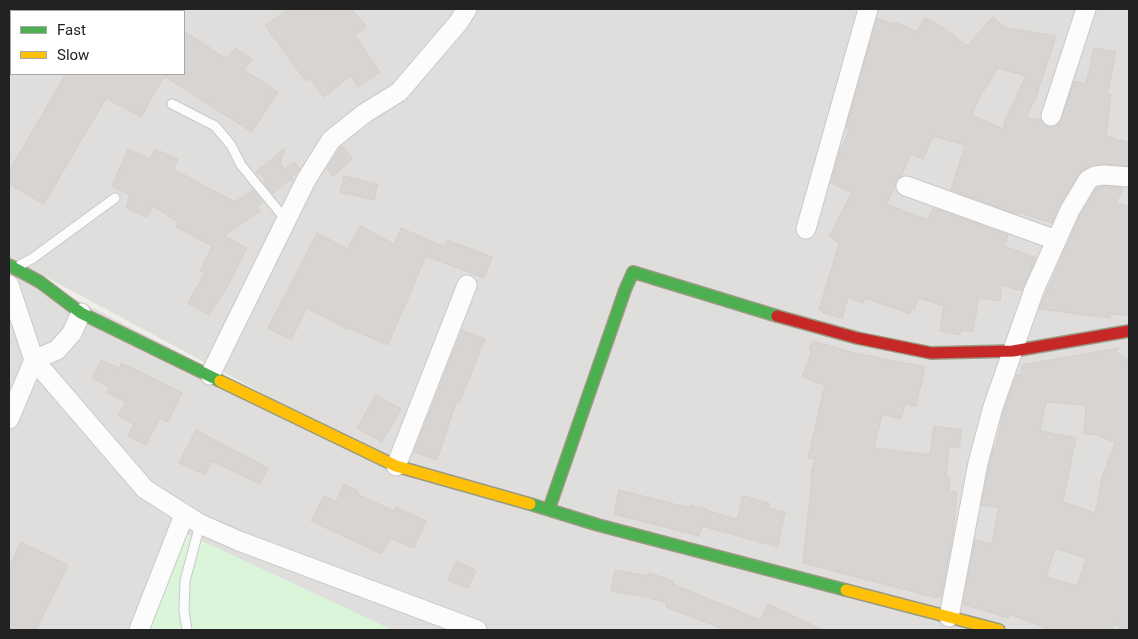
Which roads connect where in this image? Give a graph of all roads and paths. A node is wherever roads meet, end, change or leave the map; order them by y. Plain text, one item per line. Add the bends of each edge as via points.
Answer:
1 (466, 9) edge
2 (868, 9) edge
3 (1086, 9) edge
4 (172, 104) dead end
5 (1051, 116) dead end
6 (1129, 177) edge
7 (906, 186) dead end
8 (115, 198) dead end
9 (286, 220) junction
10 (806, 229) dead end
11 (1056, 240) junction
12 (11, 273) edge
13 (467, 285) dead end
14 (81, 313) junction
15 (1129, 330) edge
16 (1014, 347) junction
17 (34, 360) junction
18 (210, 375) junction
19 (9, 418) edge
20 (396, 466) junction
21 (549, 509) junction
22 (192, 520) junction
23 (949, 617) junction
24 (471, 629) edge
25 (139, 630) edge
26 (187, 630) edge
27 (999, 630) edge

1 - 9 street via 458,23 399,92 331,140
2 - 10 street
3 - 5 street
4 - 9 lane via 215,126 231,145 241,165
6 - 11 street via 1105,175 1088,180
7 - 11 street
8 - 12 lane
9 - 18 street
11 - 16 street
12 - 14 main road via 40,282
12 - 17 street
13 - 20 street
14 - 17 street via 72,333 58,350
14 - 18 main road
15 - 16 main road
16 - 21 main road via 931,353 857,338 633,272
16 - 23 street via 978,463
17 - 19 street
17 - 22 street via 145,489
18 - 20 main road
20 - 21 main road
21 - 23 main road via 598,525
22 - 24 street
22 - 25 street
22 - 26 lane via 184,611
23 - 27 main road

